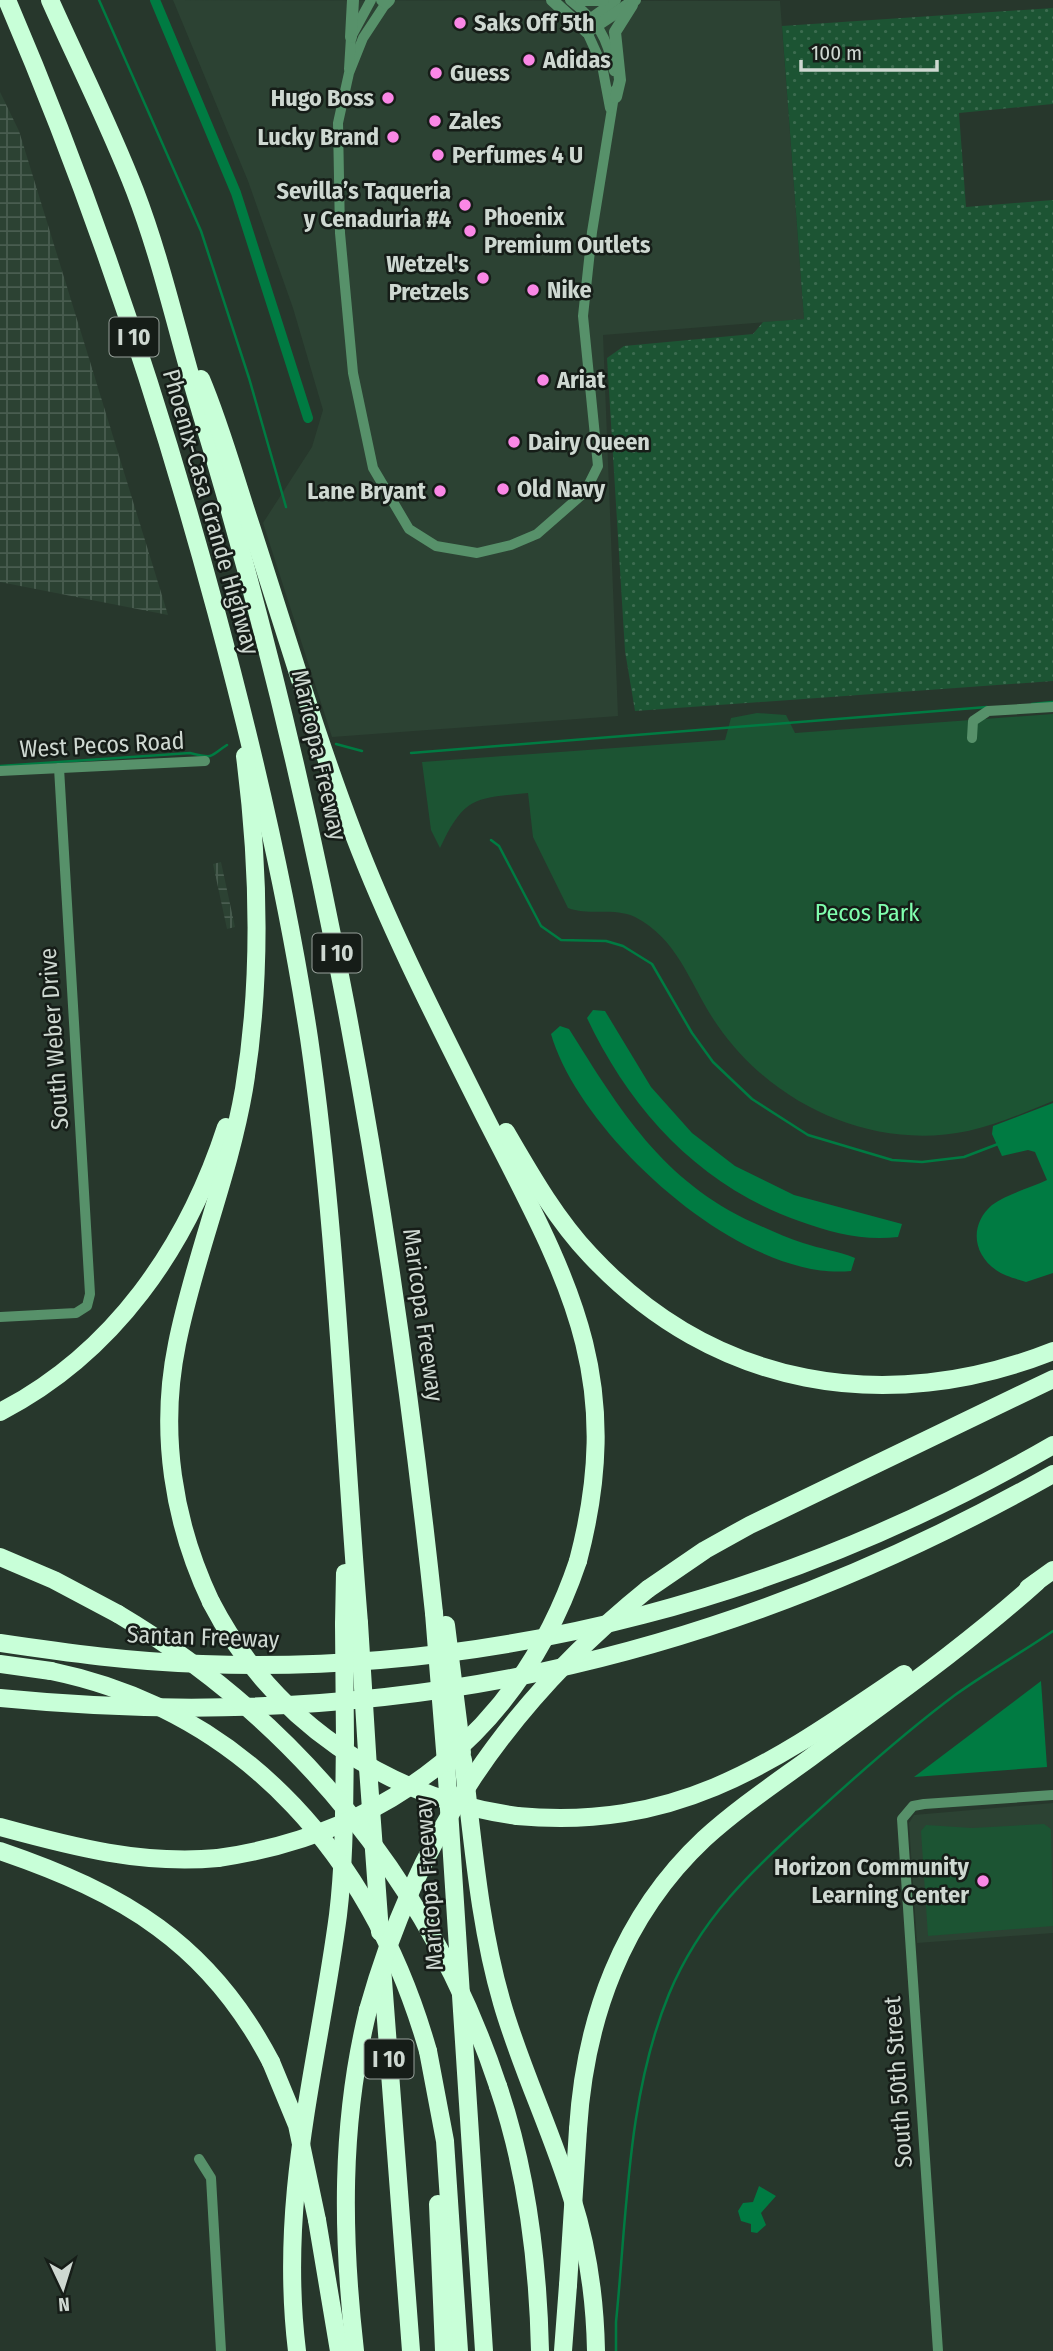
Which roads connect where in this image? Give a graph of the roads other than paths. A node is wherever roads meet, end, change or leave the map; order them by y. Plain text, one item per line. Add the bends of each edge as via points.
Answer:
1 (7, 0) edge
2 (50, 0) edge
3 (353, 0) edge
4 (371, 0) edge
5 (552, 0) edge
6 (570, 0) edge
7 (581, 0) edge
8 (603, 0) edge
9 (616, 0) edge
10 (636, 0) edge
11 (386, 1) edge
12 (589, 25) junction
13 (351, 37) junction
14 (349, 73) junction
15 (616, 97) junction
16 (611, 119) junction
17 (172, 308) junction
18 (235, 683) junction
19 (1053, 707) edge
20 (972, 738) dead end
21 (205, 761) dead end
22 (59, 768) junction
23 (0, 771) edge
24 (423, 989) junction
25 (249, 1036) junction
26 (0, 1317) edge
27 (1053, 1351) edge
28 (1053, 1379) edge
29 (0, 1412) edge
30 (1053, 1446) edge
31 (1053, 1474) edge
32 (0, 1557) edge
33 (1053, 1570) edge
34 (1037, 1582) junction
35 (352, 1623) junction
36 (0, 1643) edge
37 (0, 1664) edge
38 (0, 1675) edge
39 (50, 1677) junction
40 (0, 1699) edge
41 (454, 1762) junction
42 (1053, 1795) edge
43 (0, 1827) edge
44 (0, 1851) edge
45 (199, 2159) dead end
46 (222, 2351) edge
47 (297, 2351) edge
48 (339, 2351) edge
49 (355, 2351) edge
50 (411, 2351) edge
51 (444, 2351) edge
52 (459, 2351) edge
53 (484, 2351) edge
54 (540, 2351) edge
55 (564, 2351) edge
56 (596, 2351) edge
57 (938, 2351) edge

1 - 18 highway, Phoenix-Casa Grande Highway / I 10 via 71,161 138,350
2 - 17 highway, I 10 via 135,191
3 - 13 street
4 - 13 street
5 - 12 street
6 - 12 street
7 - 8 street
9 - 12 street
10 - 12 street
10 - 15 street via 615,32 620,80
11 - 14 street via 363,38
12 - 15 street via 607,44
12 - 16 street via 602,65
13 - 14 street
14 - 16 street via 338,123 340,233 352,373 372,465 409,529 436,546 453,550 495,550 537,534 586,492 598,466 583,316
15 - 16 street
17 - 24 highway via 211,402 344,807
17 - 41 highway, Maricopa Freeway / I 10, bridge via 275,677 331,922 380,1192 439,1613
18 - 25 highway via 254,869
18 - 35 highway, I 10 via 275,845 311,1052 330,1218
19 - 20 street via 981,713 973,721
21 - 22 street, West Pecos Road
22 - 23 street, West Pecos Road
22 - 26 street, South Weber Drive via 90,1294 87,1306 76,1313
24 - 27 highway via 496,1117 569,1230 613,1278 681,1330 760,1366 861,1386 951,1381 1005,1369
24 - 43 highway, bridge via 556,1257 584,1334 596,1446 590,1508 578,1561 556,1617 525,1672 483,1725 434,1770 389,1800 331,1829 282,1846 218,1858 175,1860 113,1856
25 - 29 highway via 215,1159 184,1228 154,1277 85,1354
25 - 34 highway, bridge via 234,1140 180,1329 170,1399 170,1457 190,1552 211,1602 242,1654 272,1690 343,1751 430,1796 517,1816 620,1815 678,1802 726,1784 810,1736
28 - 49 highway, bridge via 769,1514 705,1550 648,1589 556,1671 480,1765 414,1880 368,2010 353,2087 345,2166 345,2242
30 - 36 highway, Santan Freeway via 888,1531 742,1588 569,1634 405,1658 304,1664 192,1664
31 - 40 highway via 870,1567 726,1623 570,1667 463,1688 287,1706 186,1708
32 - 54 highway, bridge via 118,1614 185,1657 311,1767 395,1874 437,1942 498,2085 530,2222
33 - 34 highway
34 - 55 highway, bridge via 995,1620 729,1818 676,1869 633,1929 605,1989 585,2060
35 - 47 highway, bridge via 340,1900 292,2209
35 - 50 highway, I 10, bridge via 369,1768
37 - 39 highway
38 - 39 highway
39 - 51 highway, bridge via 179,1729 235,1766 276,1802 324,1858 366,1925 400,2000 430,2113
39 - 52 highway, bridge via 103,1685 153,1704 239,1755 303,1815 337,1856 363,1898 405,1983 436,2086 446,2157
41 - 53 highway, Maricopa Freeway / I 10
41 - 56 highway via 494,1974 517,2052 577,2213 591,2285
42 - 57 street, South 50th Street via 924,1804 906,1812 901,1829
44 - 48 highway, bridge via 100,1890 169,1935 227,1993 271,2062 299,2133
45 - 46 street via 211,2178

